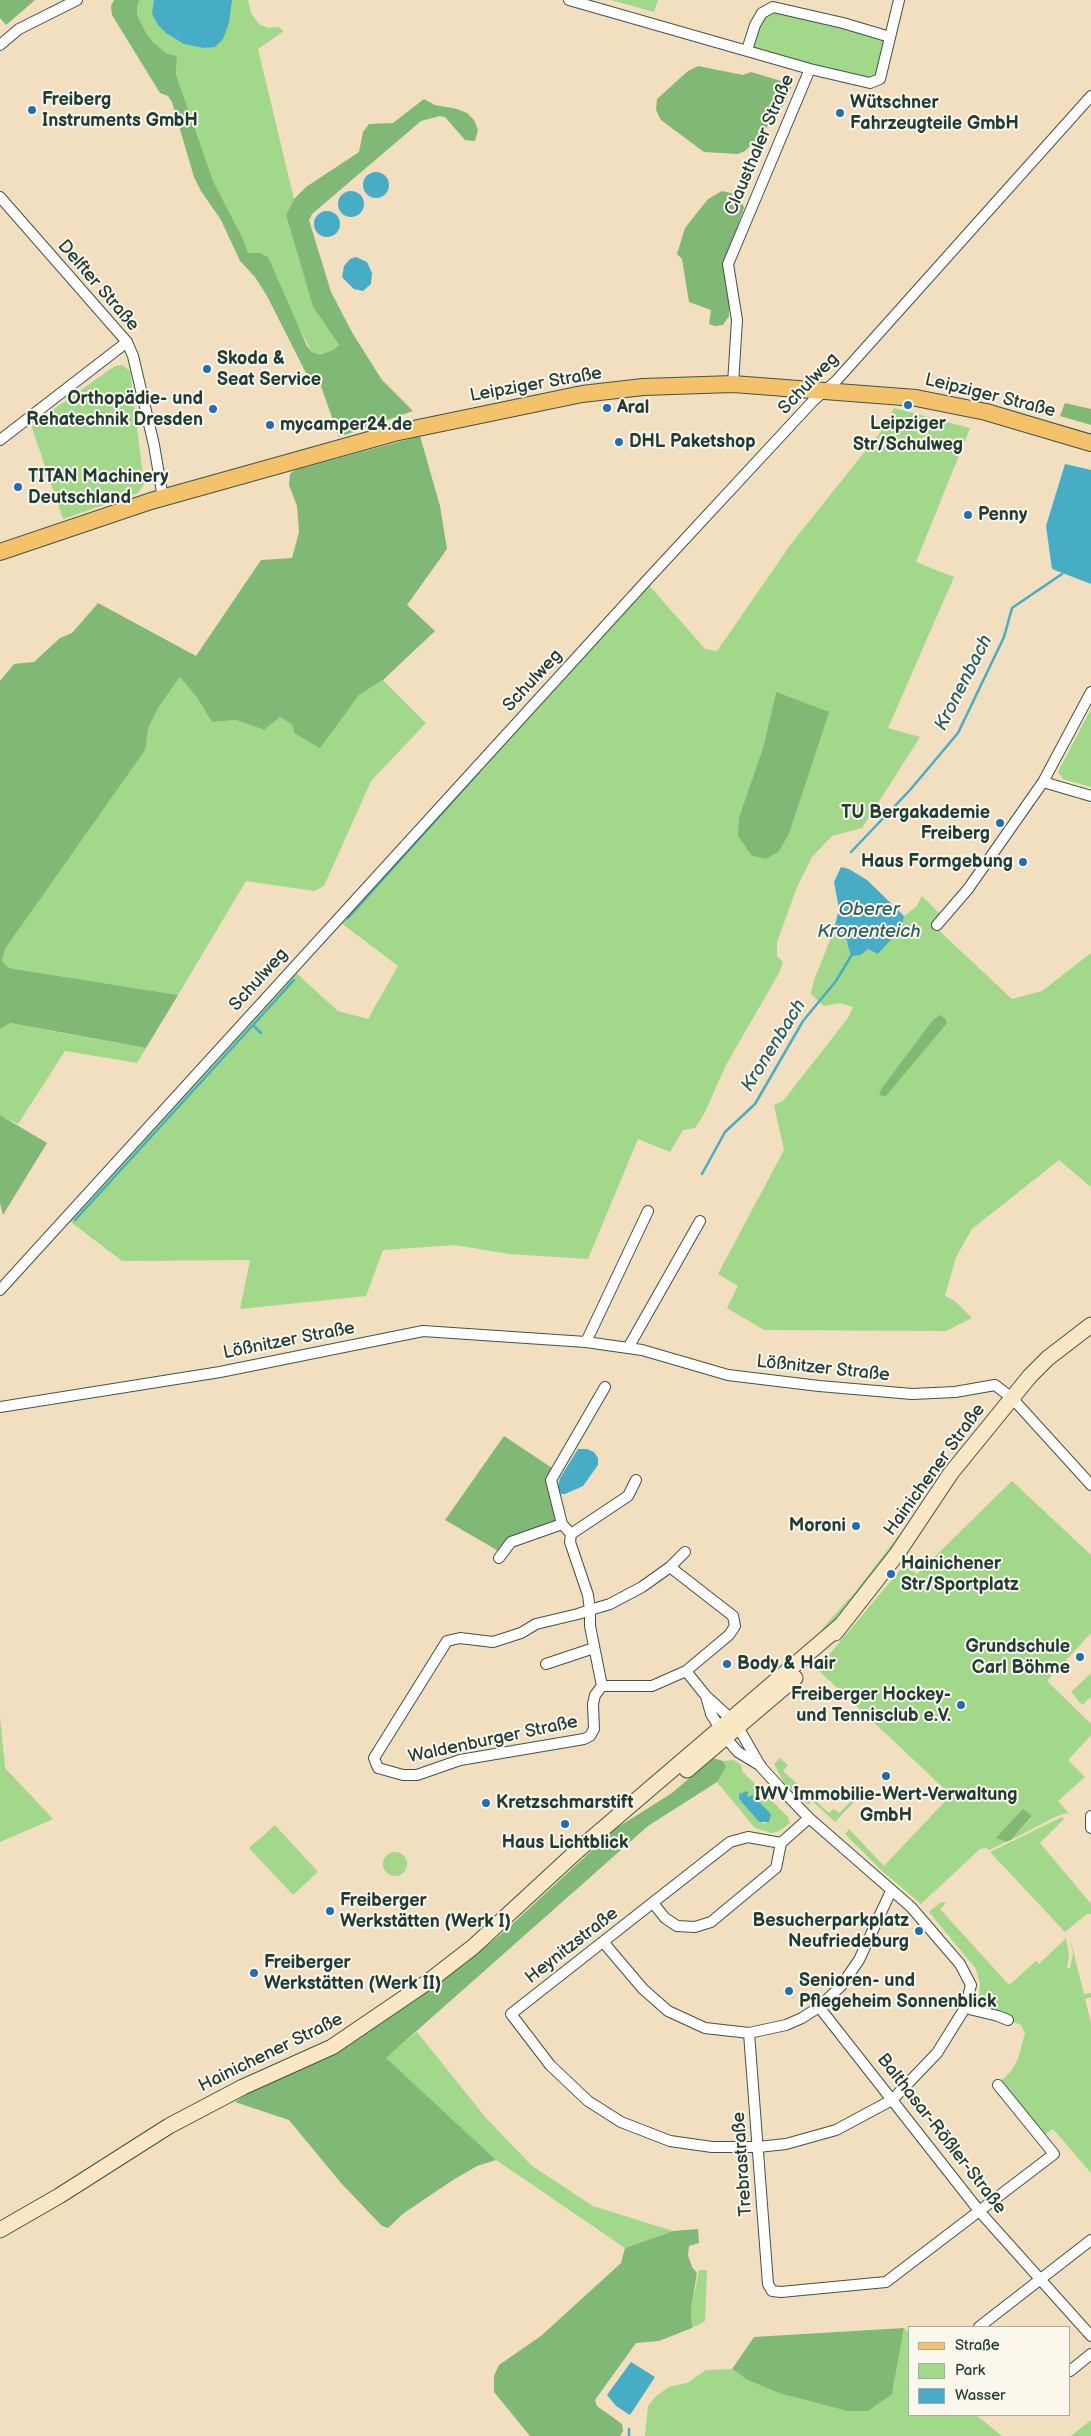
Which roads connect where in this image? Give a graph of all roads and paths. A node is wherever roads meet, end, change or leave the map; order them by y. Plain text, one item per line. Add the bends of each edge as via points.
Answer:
1 (77, 0) edge
2 (569, 0) edge
3 (899, 0) edge
4 (890, 37) junction
5 (0, 45) edge
6 (747, 50) junction
7 (810, 69) junction
8 (1091, 96) edge
9 (0, 196) edge
10 (127, 342) junction
11 (733, 384) junction
12 (823, 393) junction
13 (0, 440) edge
14 (1091, 443) edge
15 (163, 498) junction
16 (0, 552) edge
17 (1091, 692) edge
18 (1043, 782) junction
19 (1091, 796) edge
20 (937, 925) dead end
21 (648, 1210) dead end
22 (700, 1221) dead end
23 (0, 1290) edge
24 (1091, 1325) edge
25 (586, 1342) junction
26 (628, 1348) junction
27 (605, 1387) dead end
28 (1012, 1398) junction
29 (0, 1407) edge
30 (636, 1480) dead end
31 (1091, 1485) edge
32 (562, 1524) junction
33 (571, 1534) junction
34 (685, 1552) dead end
35 (499, 1558) dead end
36 (670, 1567) junction
37 (590, 1610) junction
38 (594, 1648) junction
39 (546, 1664) dead end
40 (686, 1671) junction
41 (602, 1686) junction
42 (706, 1696) junction
43 (728, 1728) junction
44 (761, 1767) junction
45 (1091, 1816) edge
46 (809, 1818) junction
47 (1091, 1828) edge
48 (781, 1843) junction
49 (891, 1891) junction
50 (653, 1903) junction
51 (604, 1943) junction
52 (820, 2007) junction
53 (965, 2008) junction
54 (1008, 2020) dead end
55 (749, 2034) junction
56 (998, 2085) dead end
57 (892, 2100) junction
58 (758, 2147) junction
59 (980, 2212) junction
60 (0, 2230) edge
61 (1091, 2240) edge
62 (1040, 2280) junction
63 (980, 2326) edge
64 (1091, 2336) edge
65 (1091, 2354) edge
66 (1071, 2370) edge

1 - 5 street via 19,29
2 - 6 street
3 - 4 street, Clausthaler Straße
4 - 6 street via 773,7 762,13
4 - 7 street, Clausthaler Straße via 880,79 870,83
6 - 7 street
7 - 11 street, Clausthaler Straße via 728,264 737,320
8 - 12 street, Schulweg
9 - 10 street, Delfter Straße
10 - 13 street
10 - 15 street, Delfter Straße via 133,356
11 - 12 main road, Leipziger Straße
11 - 15 main road, Leipziger Straße via 582,394 394,433
12 - 14 main road, Leipziger Straße via 916,398 986,412
12 - 23 street, Schulweg via 389,861
15 - 16 main road, Leipziger Straße
17 - 18 street
18 - 19 street
18 - 20 street via 968,889
21 - 25 street
22 - 26 street
24 - 28 main road, Hainichener Straße via 1048,1358
25 - 26 street, Lößnitzer Straße
25 - 29 street, Lößnitzer Straße via 424,1331 220,1372
26 - 28 street, Lößnitzer Straße via 728,1375 912,1394 955,1392 995,1385
27 - 32 street via 551,1480
28 - 31 street, Lößnitzer Straße
28 - 43 main road, Hainichener Straße via 951,1473 902,1546 840,1626
30 - 33 street via 628,1496
32 - 33 street
32 - 35 street via 511,1542
33 - 37 street via 570,1542
34 - 36 street, Waldenburger Straße
36 - 37 street, Waldenburger Straße via 642,1588
36 - 40 street via 728,1610 735,1626 729,1635
37 - 38 street
37 - 41 street, Waldenburger Straße via 536,1624 521,1633 493,1642 460,1638 447,1641 374,1758 378,1768 417,1775 460,1760 584,1740 594,1729 593,1704
38 - 39 street
38 - 41 street
40 - 41 street via 652,1686
40 - 42 street
42 - 43 street
42 - 43 street via 711,1714
43 - 44 street
43 - 44 street via 735,1749
43 - 60 main road, Hainichener Straße via 608,1825 473,1947 360,2029 332,2047 243,2087 169,2126
44 - 46 street
45 - 47 street
46 - 48 street
46 - 49 street
48 - 50 street, Heynitzstraße via 738,1838
48 - 50 street via 776,1868 711,1922 696,1927 677,1926
49 - 52 street via 852,1971
49 - 53 street via 918,1914 967,1974 971,1985
50 - 51 street, Heynitzstraße
51 - 55 street via 643,1989 668,2011 705,2028
51 - 58 street, Heynitzstraße via 511,2014 562,2078 588,2101 620,2122 652,2135 693,2145
52 - 55 street via 786,2025
52 - 57 street, Balthasar-Rößler-Straße
53 - 54 street
53 - 57 street via 937,2053
55 - 58 street, Trebrastraße
56 - 59 street via 1054,2154
57 - 58 street via 836,2130 786,2144
57 - 59 street, Balthasar-Rößler-Straße
58 - 59 street, Trebrastraße via 768,2284 772,2290 781,2292 886,2282
59 - 62 street, Balthasar-Rößler-Straße
61 - 62 street
62 - 63 street
62 - 64 street, Balthasar-Rößler-Straße
65 - 66 street

